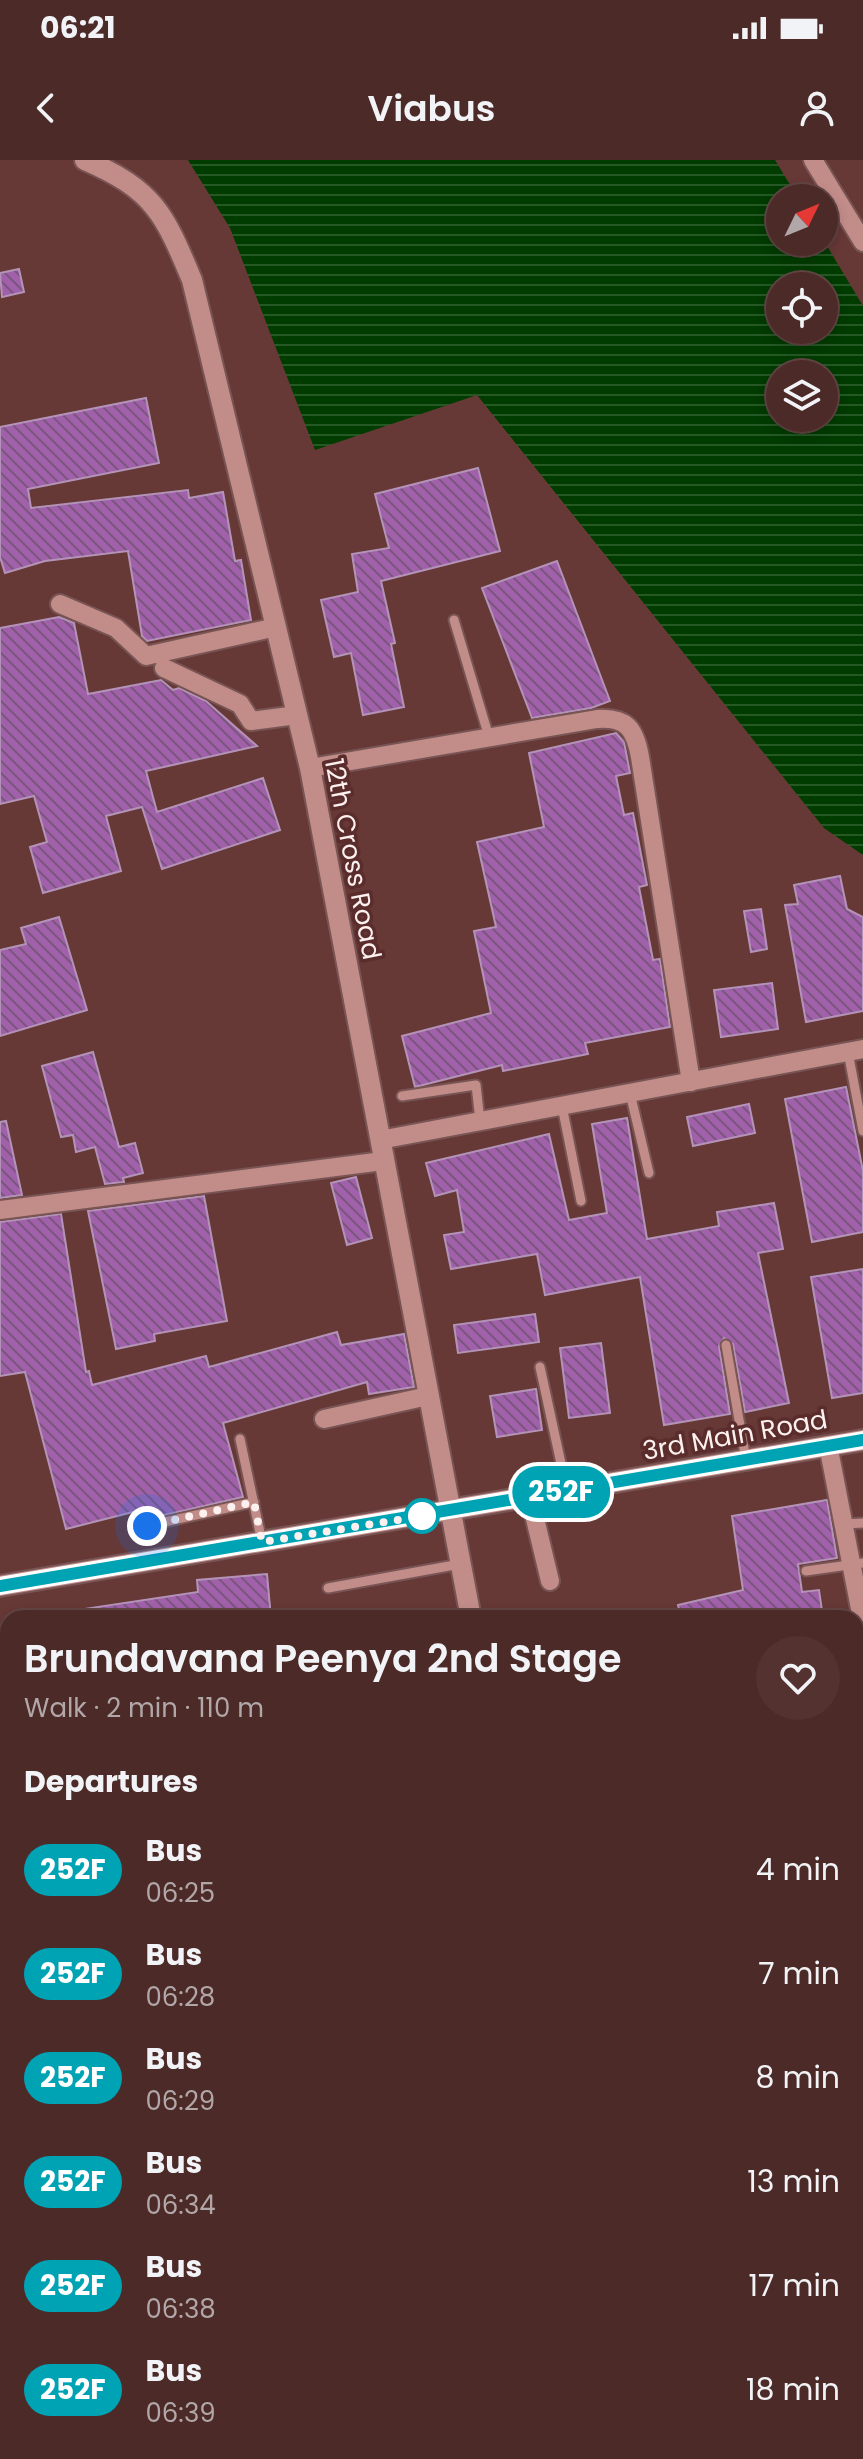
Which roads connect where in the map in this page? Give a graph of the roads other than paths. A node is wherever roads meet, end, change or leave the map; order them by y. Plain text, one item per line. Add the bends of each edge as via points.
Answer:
1 (85, 160) edge
2 (813, 160) edge
3 (863, 242) edge
4 (60, 604) dead end
5 (454, 620) dead end
6 (276, 627) junction
7 (164, 668) dead end
8 (297, 715) junction
9 (489, 737) junction
10 (310, 768) junction
11 (855, 1051) edge
12 (691, 1082) junction
13 (630, 1093) junction
14 (402, 1096) dead end
15 (562, 1106) junction
16 (480, 1121) junction
17 (863, 1131) edge
18 (380, 1140) junction
19 (383, 1161) junction
20 (649, 1173) dead end
21 (581, 1201) dead end
22 (0, 1210) edge
23 (726, 1345) dead end
24 (540, 1367) dead end
25 (428, 1396) junction
26 (324, 1419) dead end
27 (240, 1439) dead end
28 (863, 1440) edge
29 (828, 1445) junction
30 (746, 1460) junction
31 (567, 1491) junction
32 (530, 1498) junction
33 (254, 1502) junction
34 (449, 1512) junction
35 (863, 1523) edge
36 (844, 1524) junction
37 (147, 1526) dead end
38 (262, 1542) junction
39 (460, 1564) junction
40 (857, 1564) edge
41 (806, 1571) dead end
42 (550, 1581) dead end
43 (0, 1586) edge
44 (328, 1588) dead end
45 (469, 1610) edge
46 (862, 1610) edge

1 - 6 street, 12th Cross Road via 124,177 152,202 175,238 192,280
2 - 3 street
4 - 6 street via 116,628 146,656
5 - 9 lane
6 - 8 street, 12th Cross Road
7 - 8 street via 240,704 251,721
8 - 10 street, 12th Cross Road
9 - 10 street
9 - 12 street via 613,718 627,723 636,735
10 - 18 street, 12th Cross Road
11 - 12 street
11 - 17 lane
12 - 13 street
13 - 15 street
13 - 20 lane
14 - 16 lane via 476,1085
15 - 16 street
15 - 21 lane
16 - 18 street
18 - 19 street, 12th Cross Road
19 - 22 street
19 - 25 street, 12th Cross Road
23 - 30 lane
24 - 31 lane
25 - 26 street
25 - 34 street, 12th Cross Road
27 - 33 lane
28 - 29 street, 3rd Main Road
29 - 30 street, 3rd Main Road
29 - 36 street
30 - 31 street, 3rd Main Road
31 - 32 street, 3rd Main Road
32 - 34 street, 3rd Main Road
32 - 42 street
33 - 37 lane
33 - 38 lane
34 - 38 street, 3rd Main Road
34 - 39 street, 12th Cross Road
35 - 36 lane
36 - 40 street
38 - 43 street, 3rd Main Road
39 - 44 lane
39 - 45 street, 12th Cross Road
40 - 41 lane
40 - 46 street

